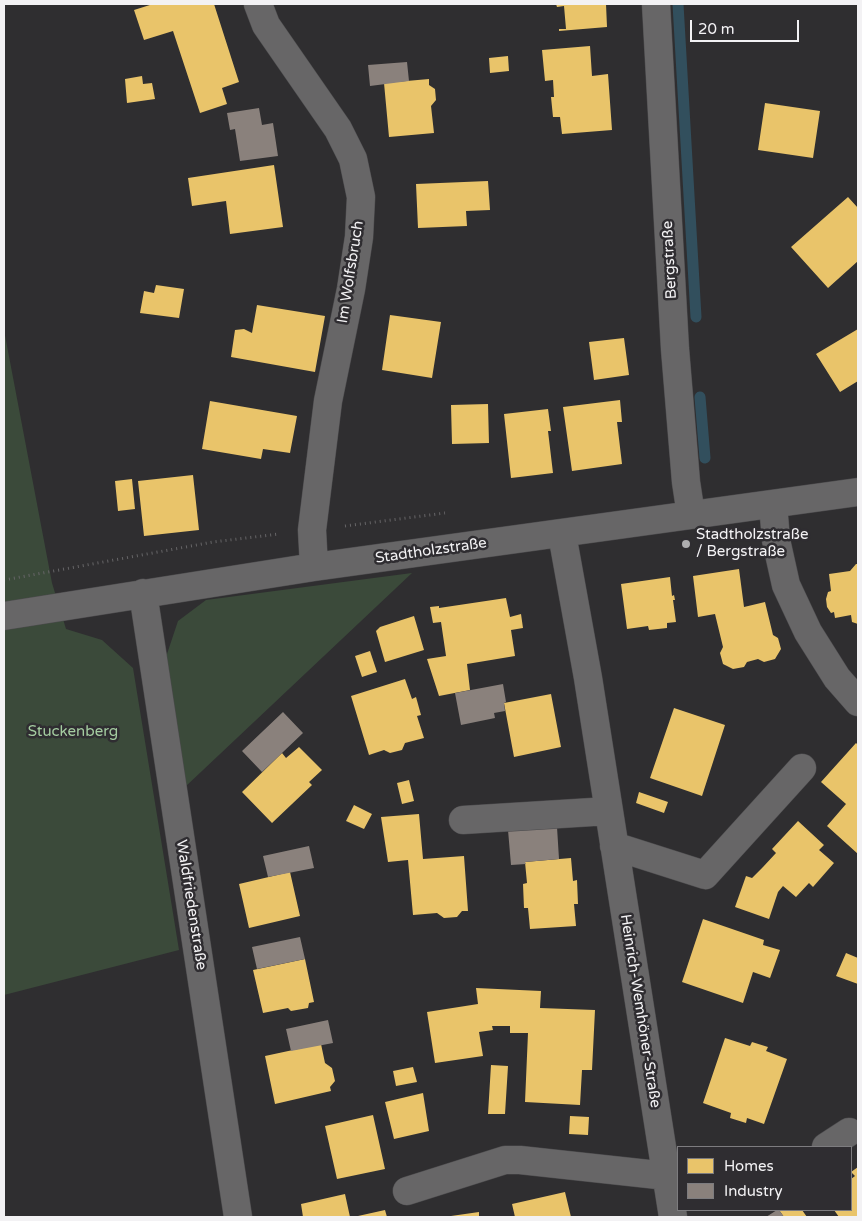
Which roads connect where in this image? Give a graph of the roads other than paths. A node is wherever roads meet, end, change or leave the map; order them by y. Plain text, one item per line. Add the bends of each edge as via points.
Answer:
1 (258, 4) edge
2 (656, 4) edge
3 (858, 492) edge
4 (772, 504) junction
5 (691, 515) junction
6 (562, 534) junction
7 (314, 567) junction
8 (143, 593) junction
9 (4, 616) edge
10 (858, 702) edge
11 (802, 768) dead end
12 (609, 811) junction
13 (463, 820) dead end
14 (614, 846) junction
15 (849, 1132) dead end
16 (828, 1146) edge
17 (667, 1176) junction
18 (407, 1191) dead end
19 (674, 1208) edge
20 (238, 1217) edge

1 - 7 street, Im Wolfsbruch via 266,25 338,129 352,159 361,197 351,290 325,419 312,530
2 - 5 street, Bergstraße via 675,349
3 - 4 street, Stadtholzstraße
4 - 5 street, Stadtholzstraße
4 - 10 street via 786,585 808,632 837,678
5 - 6 street, Stadtholzstraße
6 - 7 street, Stadtholzstraße
6 - 12 street, Heinrich-Wemhöner-Straße
7 - 8 street, Stadtholzstraße
8 - 9 street, Stadtholzstraße
8 - 20 street, Waldfriedenstraße
11 - 14 street via 705,875
12 - 13 street
12 - 14 street, Heinrich-Wemhöner-Straße
14 - 17 street, Heinrich-Wemhöner-Straße
15 - 16 street
17 - 18 street via 504,1160
17 - 19 street, Heinrich-Wemhöner-Straße

